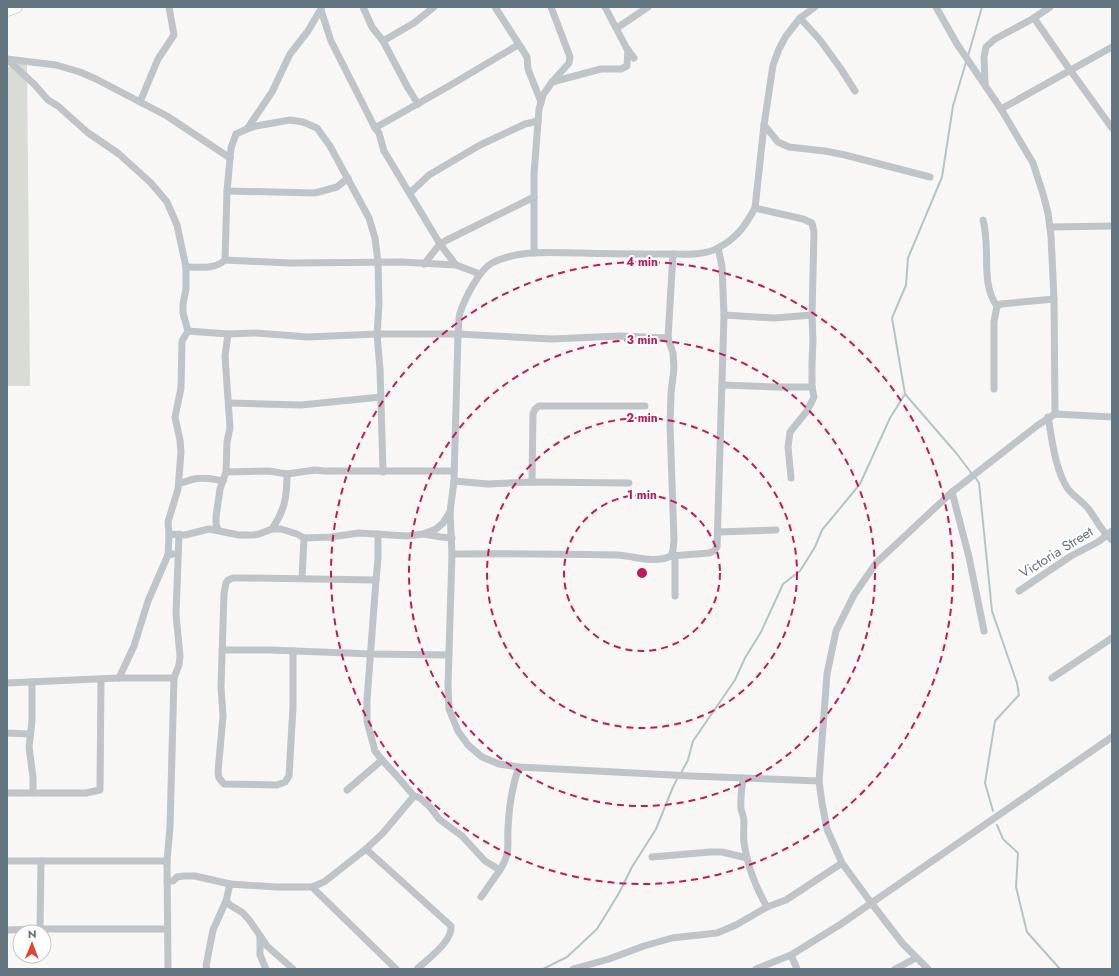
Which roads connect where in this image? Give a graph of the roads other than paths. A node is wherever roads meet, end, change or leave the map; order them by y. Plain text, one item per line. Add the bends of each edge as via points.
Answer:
1 (16, 7) edge
2 (170, 7) edge
3 (363, 7) edge
4 (434, 7) edge
5 (495, 7) edge
6 (551, 7) edge
7 (605, 7) edge
8 (648, 7) edge
9 (815, 7) edge
10 (936, 7) edge
11 (1050, 7) edge
12 (322, 9) edge
13 (7, 10) edge
14 (800, 18) junction
15 (1034, 18) junction
16 (617, 28) junction
17 (383, 41) junction
18 (518, 45) junction
19 (1112, 47) edge
20 (628, 50) junction
21 (634, 58) dead end
22 (1070, 70) junction
23 (552, 82) junction
24 (985, 85) junction
25 (855, 91) dead end
26 (140, 102) junction
27 (541, 102) junction
28 (418, 104) junction
29 (1001, 109) junction
30 (538, 121) junction
31 (764, 125) junction
32 (1112, 126) edge
33 (375, 128) junction
34 (247, 129) junction
35 (230, 158) junction
36 (930, 177) dead end
37 (348, 178) junction
38 (227, 191) junction
39 (410, 193) junction
40 (534, 197) junction
41 (755, 208) junction
42 (983, 220) dead end
43 (1112, 226) edge
44 (1050, 228) junction
45 (440, 244) junction
46 (718, 248) junction
47 (534, 253) junction
48 (673, 254) junction
49 (225, 260) junction
50 (378, 262) junction
51 (424, 264) junction
52 (456, 265) junction
53 (186, 267) junction
54 (480, 274) junction
55 (1054, 299) junction
56 (997, 306) junction
57 (724, 315) junction
58 (812, 315) junction
59 (188, 331) junction
60 (228, 334) junction
61 (377, 334) junction
62 (458, 334) junction
63 (668, 338) junction
64 (722, 385) junction
65 (812, 387) junction
66 (994, 389) dead end
67 (381, 397) junction
68 (229, 403) junction
69 (645, 406) dead end
70 (1052, 416) junction
71 (1112, 417) edge
72 (226, 472) junction
73 (383, 472) junction
74 (454, 472) junction
75 (287, 474) junction
76 (791, 478) dead end
77 (223, 481) junction
78 (454, 481) junction
79 (532, 482) junction
80 (179, 483) junction
81 (629, 483) dead end
82 (952, 492) junction
83 (450, 512) junction
84 (272, 528) junction
85 (218, 530) junction
86 (776, 530) dead end
87 (718, 532) junction
88 (169, 534) junction
89 (178, 534) junction
90 (378, 534) junction
91 (423, 534) junction
92 (1110, 535) edge
93 (304, 538) junction
94 (452, 538) junction
95 (178, 550) junction
96 (452, 554) junction
97 (168, 555) junction
98 (673, 555) junction
99 (302, 578) junction
100 (376, 580) junction
101 (1019, 591) dead end
102 (675, 596) dead end
103 (984, 631) dead end
104 (1112, 638) edge
105 (222, 650) junction
106 (293, 651) junction
107 (371, 654) junction
108 (449, 655) junction
109 (118, 678) junction
110 (174, 678) junction
111 (1052, 678) dead end
112 (101, 680) junction
113 (32, 682) junction
114 (7, 683) edge
115 (7, 733) edge
116 (30, 734) junction
117 (1112, 737) edge
118 (382, 760) junction
119 (519, 767) junction
120 (743, 778) junction
121 (819, 781) junction
122 (347, 790) dead end
123 (7, 793) edge
124 (33, 793) junction
125 (414, 796) junction
126 (366, 849) junction
127 (652, 857) dead end
128 (747, 858) junction
129 (7, 861) edge
130 (41, 861) junction
131 (167, 861) junction
132 (842, 863) junction
133 (500, 870) junction
134 (167, 881) junction
135 (230, 884) junction
136 (312, 887) junction
137 (481, 897) dead end
138 (226, 901) junction
139 (872, 904) junction
140 (767, 907) junction
141 (40, 924) edge
142 (52, 929) edge
143 (167, 929) junction
144 (260, 936) junction
145 (791, 955) junction
146 (916, 958) junction
147 (168, 969) edge
148 (207, 969) edge
149 (266, 969) edge
150 (293, 969) edge
151 (396, 969) edge
152 (417, 969) edge
153 (573, 969) edge
154 (756, 969) edge
155 (798, 969) edge
156 (895, 969) edge
157 (928, 969) edge

1 - 13 highway
2 - 26 street via 174,35 158,59
3 - 17 street via 372,27
4 - 17 street via 414,24
5 - 18 street
6 - 23 street via 570,57 569,63
7 - 16 street
8 - 16 street
9 - 14 street
10 - 24 street
11 - 15 street
12 - 33 street via 331,41
12 - 34 street via 290,54 272,92
14 - 25 street via 820,40
14 - 31 street via 786,36 775,58
15 - 22 street
15 - 24 street via 995,39 986,47
16 - 20 street
17 - 28 street
18 - 27 street via 527,57 528,69
18 - 28 street
19 - 22 street
20 - 21 street
20 - 23 street via 627,66 620,69 601,69
22 - 29 street
22 - 32 street
23 - 27 street
24 - 29 street
26 - 35 street via 172,118
26 - 53 street via 74,70 7,59 48,100 119,154 151,183 167,202 177,225
27 - 30 street
28 - 33 street
29 - 44 street via 1033,163 1047,206
30 - 39 street via 525,124 480,145 429,175
30 - 40 street
31 - 36 street via 778,142 789,147 845,155
31 - 41 street
33 - 39 street via 384,151
34 - 35 street via 238,132 235,137
34 - 37 street via 290,120 309,124 323,135
35 - 38 street
37 - 38 street via 337,187 315,193
37 - 50 street via 369,218
38 - 49 street
39 - 45 street
40 - 45 street
40 - 47 street
41 - 46 street via 745,226
41 - 58 street via 812,223
42 - 56 street via 987,244 988,286
43 - 44 street
44 - 55 street
45 - 51 street
45 - 52 street
46 - 48 street via 705,253
46 - 57 street via 722,266
47 - 48 street
47 - 54 street via 511,255 491,263
48 - 63 street
49 - 50 street via 290,263
49 - 53 street via 214,267
50 - 51 street
50 - 61 street
51 - 52 street
52 - 54 street
53 - 59 street via 183,309
54 - 62 street via 459,314
55 - 56 street
55 - 70 street
56 - 66 street via 994,315
57 - 58 street via 774,318
57 - 64 street
58 - 65 street
59 - 60 street
59 - 80 street via 182,341 181,388 175,417 181,452
60 - 61 street via 256,333 308,337
60 - 68 street via 226,356
61 - 62 street
61 - 67 street
62 - 63 street via 552,340 620,336
62 - 74 street
63 - 98 street via 673,353 674,369 670,425
64 - 65 street
64 - 87 street
65 - 76 street via 814,397 811,405 790,432 788,447
67 - 68 street via 301,405
67 - 73 street
68 - 72 street via 230,428
69 - 79 street via 539,406 533,414
70 - 71 street
70 - 82 street
70 - 92 street via 1052,446 1066,487 1086,506 1099,526
72 - 75 street via 269,471
72 - 77 street
73 - 74 street
73 - 75 street via 315,470
74 - 78 street
75 - 84 street via 287,494 283,512
77 - 80 street via 210,478
77 - 85 street via 216,517
78 - 79 street via 488,484
78 - 83 street
79 - 81 street
80 - 88 street via 168,522
82 - 103 street
82 - 121 street via 876,563 854,595 836,632 827,674
83 - 91 street via 436,529
83 - 94 street
84 - 85 street via 253,535
84 - 93 street
85 - 89 street via 204,529 185,535
86 - 87 street
87 - 98 street via 717,547 714,551
88 - 89 street
88 - 97 street
89 - 95 street
90 - 91 street
90 - 93 street via 359,533
90 - 100 street
91 - 94 street
92 - 101 street, Victoria Street via 1071,556
93 - 99 street
94 - 96 street
95 - 97 street
95 - 110 street via 176,614 180,656
96 - 98 street via 620,555 650,559
96 - 108 street
97 - 109 street via 148,601 134,646
98 - 102 street
99 - 100 street
99 - 105 street via 228,580 224,594
100 - 107 street
104 - 111 street
105 - 106 street
105 - 106 street via 223,716 219,778 224,784 277,785 285,782 289,776
106 - 107 street
107 - 108 street
107 - 118 street via 367,721 375,751
108 - 119 street via 449,709 458,731 468,745 482,756 499,764
109 - 110 street
109 - 112 street
110 - 131 street
112 - 113 street
112 - 124 street via 100,790 86,793
113 - 114 street
113 - 116 street
115 - 116 street
116 - 124 street
117 - 139 street
118 - 122 street
118 - 125 street
119 - 120 street
119 - 133 street via 513,784 508,829 509,846
120 - 121 street
120 - 128 street via 741,809
121 - 132 street via 827,829
123 - 124 street
125 - 126 street
125 - 133 street via 420,798 439,819 462,836 485,861
126 - 136 street via 324,882
126 - 152 street via 451,926 440,948
127 - 128 street via 722,852
128 - 140 street
129 - 130 street
130 - 131 street
130 - 141 street
131 - 134 street
132 - 139 street
132 - 140 street via 786,900
133 - 137 street
134 - 135 street via 183,876 195,876
134 - 143 street
135 - 136 street
135 - 138 street
136 - 151 street
138 - 144 street via 250,920
138 - 148 street via 213,930
139 - 145 street
139 - 146 street
140 - 153 street via 736,925 717,932 672,938
142 - 143 street
143 - 147 street
144 - 149 street via 260,955
144 - 150 street via 267,946
145 - 154 street
145 - 155 street
146 - 156 street
146 - 157 street

